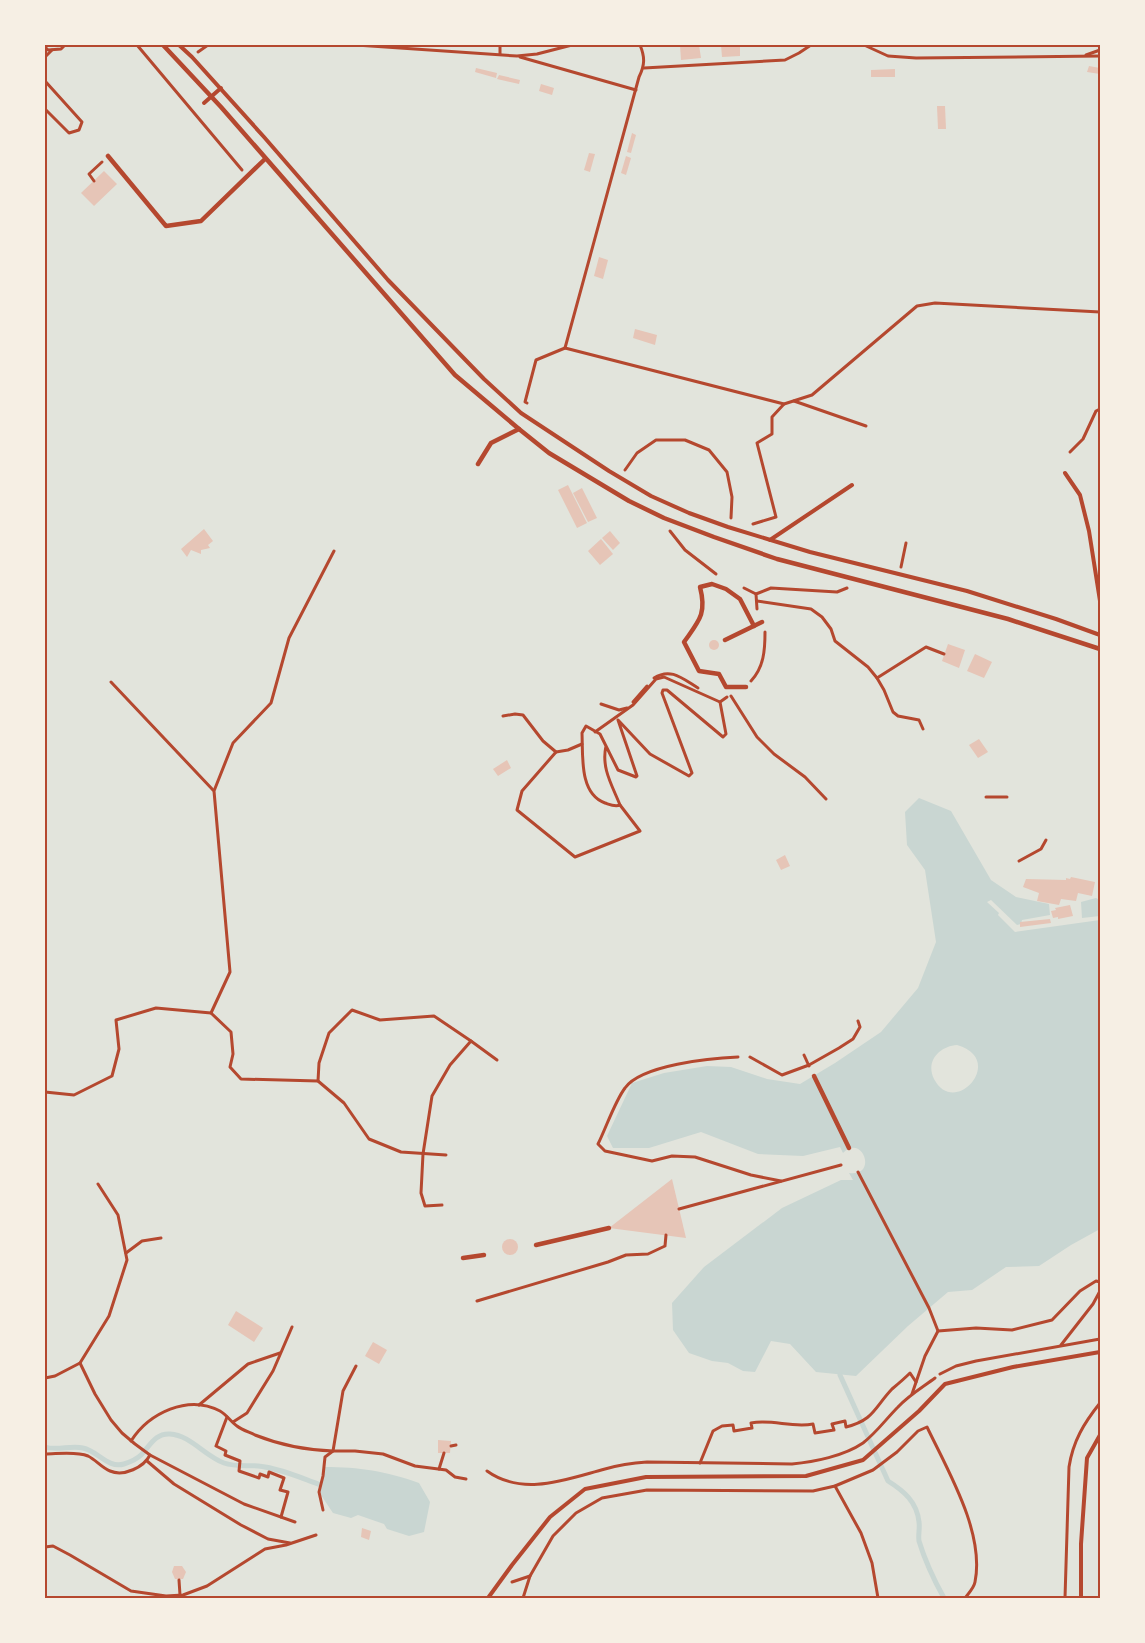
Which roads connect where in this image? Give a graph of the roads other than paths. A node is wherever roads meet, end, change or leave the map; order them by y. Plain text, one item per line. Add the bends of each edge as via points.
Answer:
1 (164, 45) edge
2 (179, 45) edge
3 (221, 88) junction
4 (211, 97) junction
5 (204, 103) dead end
6 (108, 156) road end
7 (265, 159) junction
8 (519, 429) junction
9 (478, 464) dead end
10 (1065, 473) dead end
11 (852, 485) dead end
12 (770, 540) junction
13 (1100, 601) edge
14 (762, 622) road end
15 (754, 626) junction
16 (1100, 635) edge
17 (725, 640) dead end
18 (1100, 650) edge
19 (1100, 658) edge
20 (746, 687) road end
21 (814, 1076) road end
22 (849, 1148) dead end
23 (610, 1228) dead end
24 (536, 1245) dead end
25 (484, 1255) dead end
26 (463, 1258) dead end
27 (1100, 1352) edge
28 (1100, 1435) edge
29 (488, 1598) edge
30 (1081, 1598) edge

1 - 4 street
2 - 3 lane
3 - 4 lane
3 - 12 lane via 388,280 521,413 651,496 697,516
4 - 5 lane
4 - 7 street
6 - 7 street via 166,226 201,221
7 - 8 street via 455,375
8 - 9 street via 491,443
8 - 18 street via 549,453 629,501 714,537 777,558 1008,619
10 - 13 lane via 1080,495
11 - 12 lane
12 - 16 lane via 968,591
14 - 15 street
15 - 17 street
15 - 20 street via 740,599 712,584 700,587 702,618 684,642 699,671 720,674 726,687
18 - 19 lane
21 - 22 street
23 - 24 street
25 - 26 street
27 - 29 lane via 1013,1366 945,1384 863,1460 806,1476 646,1477 585,1489 550,1518
28 - 30 lane via 1087,1458

